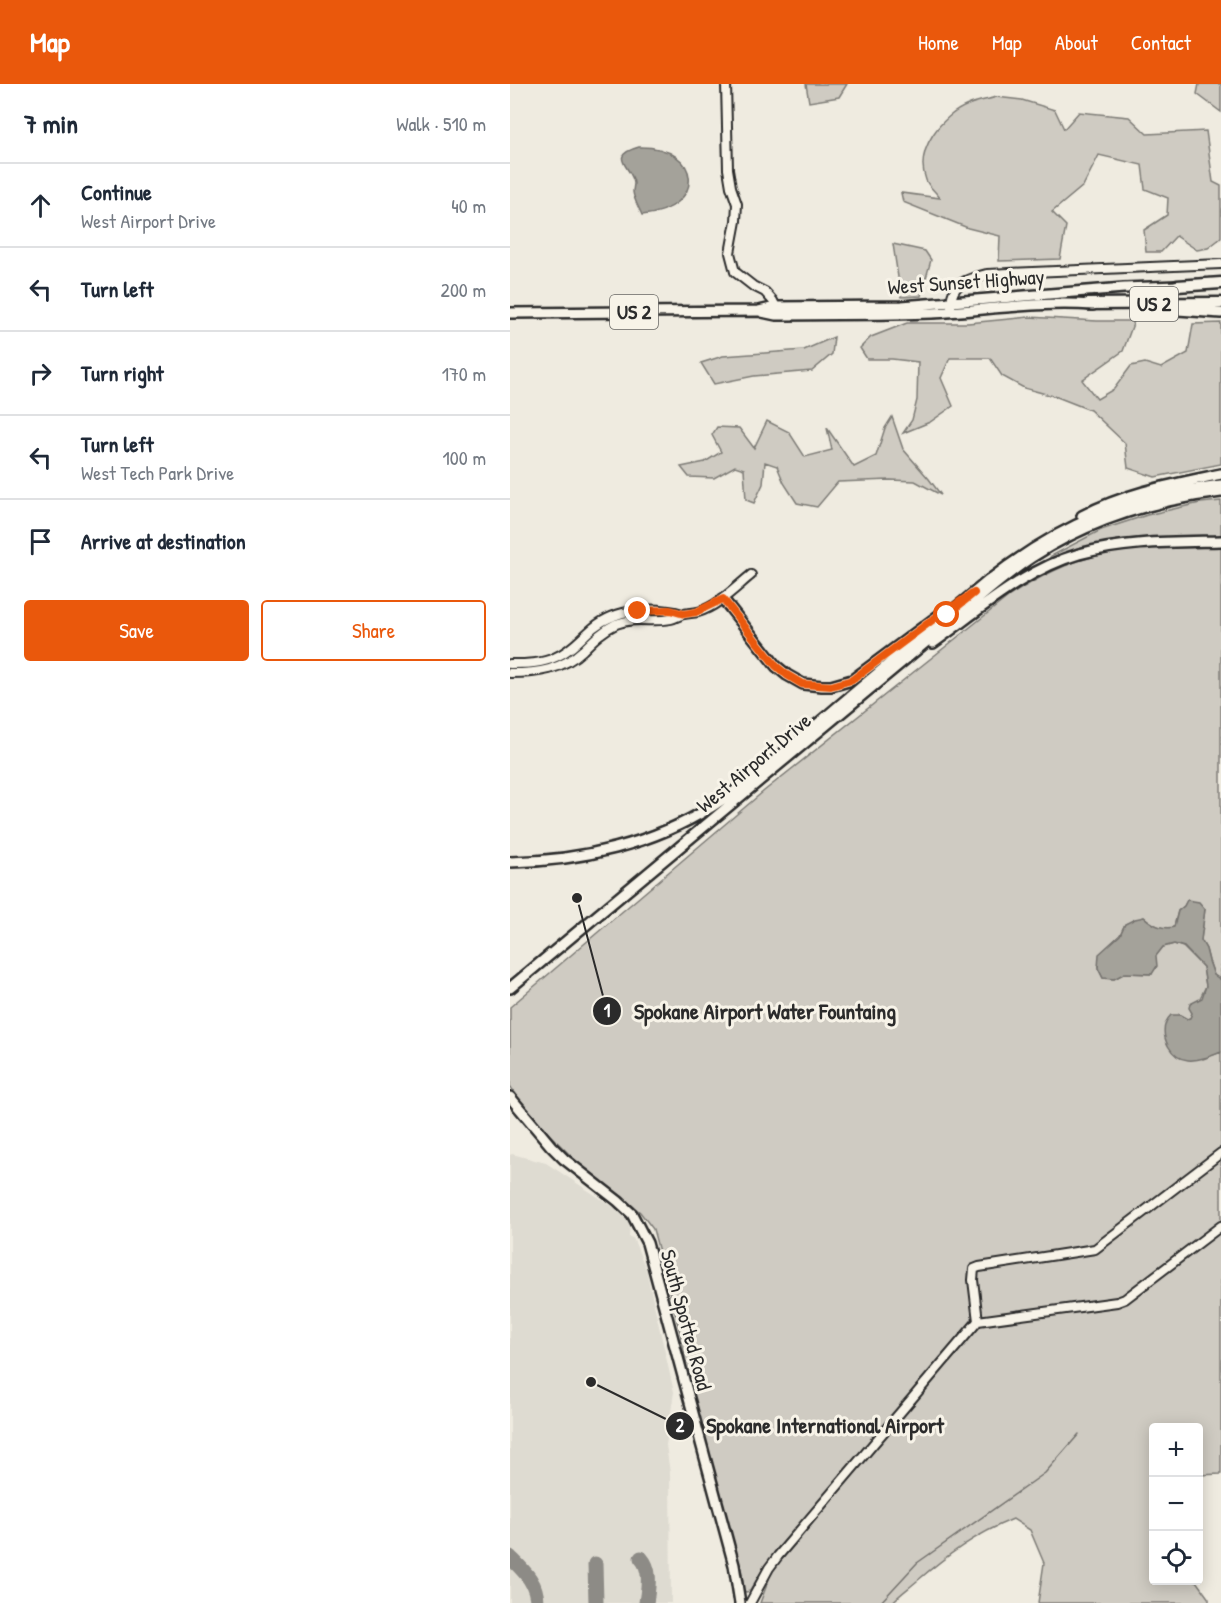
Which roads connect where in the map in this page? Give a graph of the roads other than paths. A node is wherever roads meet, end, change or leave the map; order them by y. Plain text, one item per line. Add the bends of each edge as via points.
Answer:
1 (726, 84) edge
2 (1221, 264) edge
3 (1221, 284) edge
4 (1177, 286) joint
5 (1221, 303) edge
6 (1087, 304) junction
7 (951, 307) junction
8 (776, 311) junction
9 (510, 313) edge
10 (1221, 313) edge
11 (1221, 474) edge
12 (1221, 485) edge
13 (1221, 492) edge
14 (1221, 541) edge
15 (1018, 558) junction
16 (752, 575) dead end
17 (974, 593) junction
18 (723, 599) junction
19 (616, 619) junction
20 (555, 658) junction
21 (510, 664) edge
22 (559, 666) junction
23 (510, 673) edge
24 (887, 675) junction
25 (510, 862) edge
26 (510, 988) edge
27 (510, 1097) edge
28 (1221, 1154) edge
29 (1221, 1226) edge
30 (978, 1321) junction
31 (740, 1603) edge
32 (750, 1603) edge

1 - 8 street via 728,169 736,204 730,253 735,272 765,292
2 - 7 street via 987,274 956,286
3 - 4 highway
4 - 7 main road, West Sunset Highway / US 2
5 - 6 highway, US 2
6 - 7 main road, West Sunset Highway / US 2
6 - 10 main road, West Sunset Highway
7 - 8 main road, West Sunset Highway / US 2 via 871,314
8 - 9 main road, West Sunset Highway / US 2
11 - 15 main road via 1119,499 1036,542
12 - 15 main road, West Airport Drive via 1170,493 1116,508 1058,534
13 - 24 main road, West Airport Drive via 1136,509 1057,542 1014,570
14 - 24 main road via 1111,547 1077,555 1011,587
15 - 17 main road, West Airport Drive
16 - 18 street
17 - 18 main road via 852,680 831,686 802,684 787,675
17 - 25 main road, West Airport Drive via 754,777 712,806 671,828 611,849 557,860
18 - 19 street via 696,612 638,611
19 - 20 street via 602,621
19 - 22 street via 578,655
20 - 21 street
20 - 22 street
22 - 23 street via 540,672
24 - 26 main road, West Airport Drive
27 - 31 main road, South Spotted Road via 564,1159 632,1214 647,1243 734,1565
28 - 30 street via 1095,1249 974,1269
29 - 30 street via 1125,1299
30 - 32 street via 778,1556

